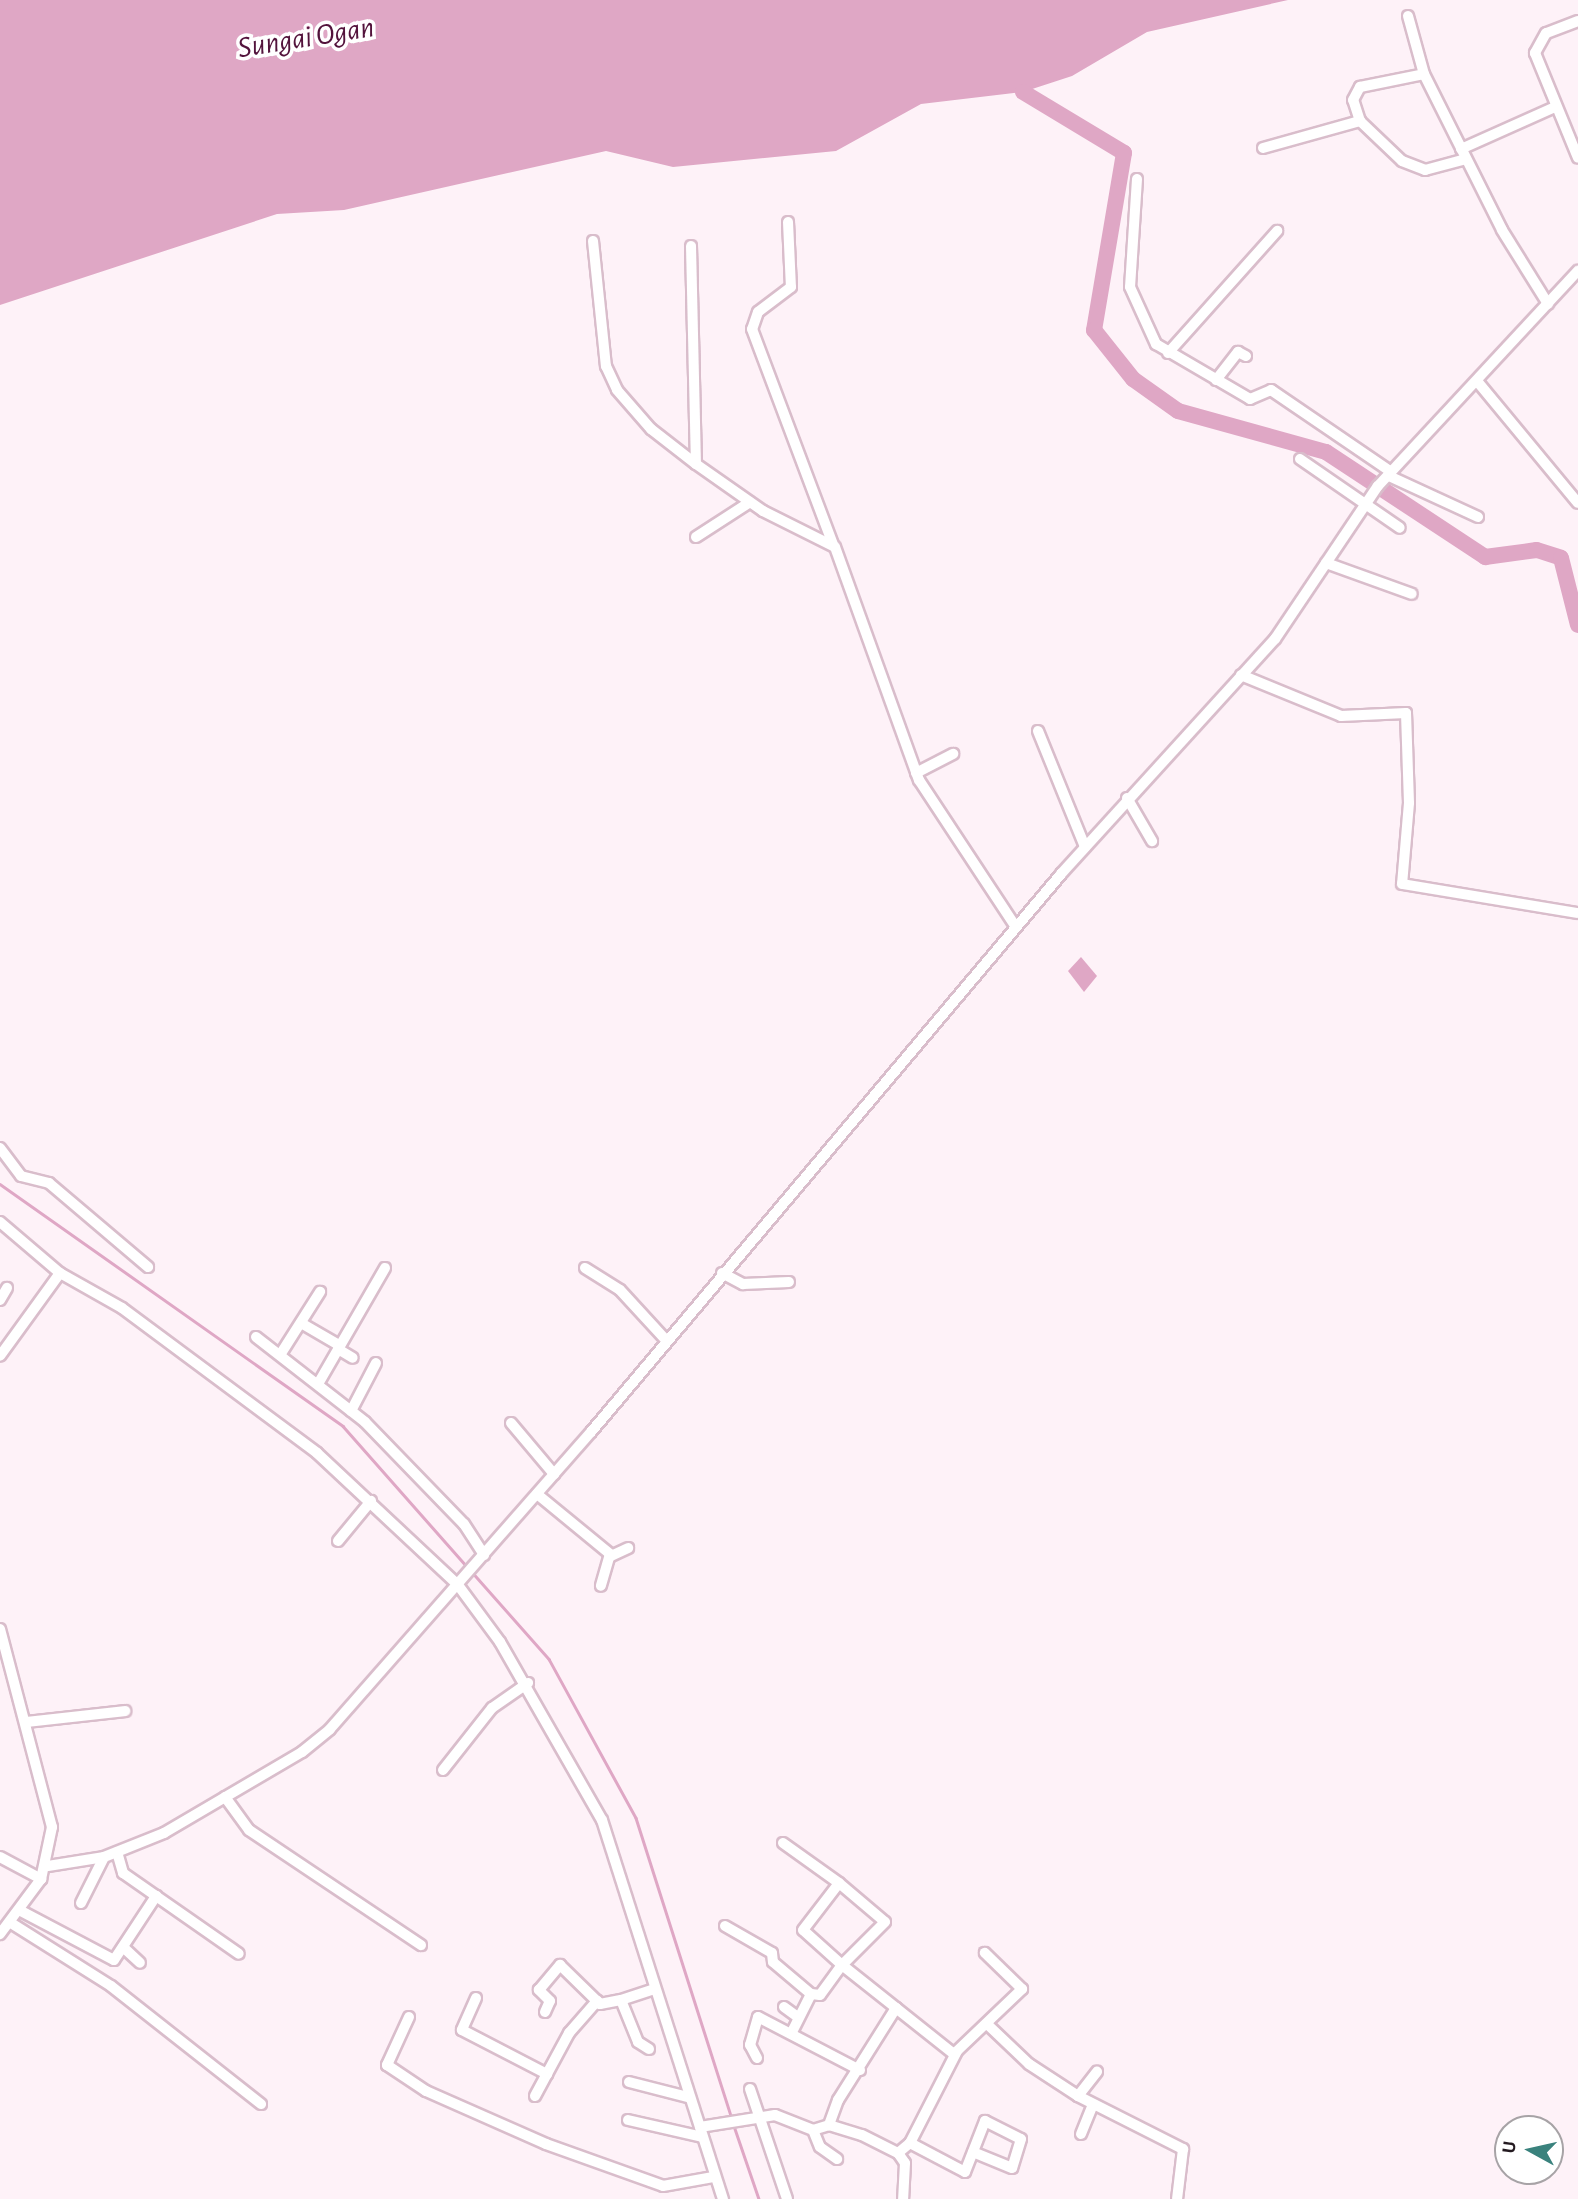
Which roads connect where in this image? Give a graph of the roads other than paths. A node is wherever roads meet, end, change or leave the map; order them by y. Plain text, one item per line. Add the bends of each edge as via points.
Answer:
1 (1408, 16) dead end
2 (1578, 21) edge
3 (1424, 74) junction
4 (1555, 107) junction
5 (1360, 121) junction
6 (1263, 148) dead end
7 (1464, 154) junction
8 (1578, 158) edge
9 (1137, 179) dead end
10 (788, 222) dead end
11 (1277, 231) dead end
12 (593, 241) dead end
13 (691, 246) dead end
14 (1578, 271) edge
15 (1548, 304) junction
16 (1168, 353) junction
17 (1246, 356) dead end
18 (1216, 380) junction
19 (1477, 381) junction
20 (1300, 459) dead end
21 (696, 464) junction
22 (1390, 474) junction
23 (750, 502) junction
24 (1578, 503) edge
25 (1364, 508) junction
26 (1478, 517) dead end
27 (1400, 528) dead end
28 (696, 537) dead end
29 (835, 547) junction
30 (1326, 563) junction
31 (1412, 594) dead end
32 (1241, 675) junction
33 (1038, 732) dead end
34 (953, 754) dead end
35 (916, 773) junction
36 (1127, 799) junction
37 (1152, 842) dead end
38 (1085, 847) junction
39 (1578, 913) edge
40 (1016, 927) junction
41 (0, 1148) edge
42 (0, 1222) edge
43 (148, 1267) dead end
44 (385, 1268) dead end
45 (585, 1269) dead end
46 (60, 1273) junction
47 (722, 1273) junction
48 (789, 1282) dead end
49 (7, 1288) dead end
50 (320, 1292) dead end
51 (0, 1300) edge
52 (301, 1323) junction
53 (256, 1337) dead end
54 (666, 1340) junction
55 (339, 1347) junction
56 (280, 1355) junction
57 (0, 1356) edge
58 (353, 1357) dead end
59 (376, 1363) dead end
60 (317, 1384) junction
61 (351, 1412) junction
62 (511, 1423) dead end
63 (554, 1474) junction
64 (537, 1494) junction
65 (371, 1502) junction
66 (338, 1541) dead end
67 (628, 1548) dead end
68 (484, 1556) junction
69 (611, 1556) junction
70 (461, 1582) junction
71 (601, 1586) dead end
72 (0, 1629) edge
73 (528, 1683) junction
74 (125, 1711) dead end
75 (27, 1722) junction
76 (443, 1770) dead end
77 (225, 1797) junction
78 (783, 1843) dead end
79 (117, 1852) junction
80 (0, 1857) edge
81 (104, 1857) junction
82 (48, 1866) junction
83 (41, 1879) junction
84 (839, 1883) junction
85 (156, 1896) junction
86 (81, 1903) dead end
87 (21, 1912) junction
88 (11, 1923) junction
89 (725, 1926) dead end
90 (0, 1934) edge
91 (421, 1945) dead end
92 (123, 1947) junction
93 (985, 1953) dead end
94 (239, 1954) dead end
95 (140, 1963) dead end
96 (842, 1965) junction
97 (651, 1990) junction
98 (811, 1994) junction
99 (476, 1998) dead end
100 (621, 2000) junction
101 (597, 2001) junction
102 (784, 2007) dead end
103 (896, 2008) junction
104 (545, 2012) dead end
105 (410, 2017) dead end
106 (798, 2017) junction
107 (987, 2024) junction
108 (793, 2030) junction
109 (649, 2049) dead end
110 (955, 2054) junction
111 (757, 2058) dead end
112 (860, 2070) junction
113 (1097, 2072) dead end
114 (547, 2074) junction
115 (629, 2082) dead end
116 (750, 2089) dead end
117 (535, 2096) dead end
118 (1078, 2096) junction
119 (688, 2097) junction
120 (261, 2104) dead end
121 (1093, 2104) junction
122 (756, 2117) junction
123 (628, 2120) dead end
124 (830, 2125) junction
125 (813, 2130) junction
126 (701, 2132) junction
127 (1081, 2134) dead end
128 (910, 2143) junction
129 (898, 2152) junction
130 (973, 2152) junction
131 (837, 2159) dead end
132 (713, 2177) junction
133 (723, 2199) edge
134 (787, 2199) edge
135 (903, 2199) edge
136 (1177, 2199) edge

1 - 3 street
2 - 4 street via 1546,33 1537,47
3 - 5 street via 1360,87 1353,100
3 - 7 street
4 - 7 street
4 - 8 street
5 - 6 street
5 - 7 street via 1402,161 1425,170
7 - 15 street
9 - 16 street via 1130,287 1140,318
10 - 29 street via 791,287 758,312 752,329
11 - 16 street
12 - 21 street via 606,366 617,390 651,429
13 - 21 street
14 - 15 street
15 - 19 street
16 - 18 street
17 - 18 street via 1238,352
18 - 22 street via 1253,400 1271,390
19 - 22 street
19 - 24 street
20 - 25 street
21 - 23 street
22 - 25 street
22 - 26 street
23 - 28 street
23 - 29 street
25 - 27 street
25 - 30 street
29 - 35 street
30 - 31 street
30 - 32 street via 1275,639
32 - 36 street
32 - 39 street via 1343,717 1406,713 1409,803 1402,884
33 - 38 street
34 - 35 street
35 - 40 street
36 - 37 street
36 - 38 street
38 - 40 street
40 - 47 street
41 - 43 street via 21,1176 49,1183
42 - 46 street
44 - 55 street
45 - 54 street via 620,1290
46 - 57 street
46 - 65 street via 122,1308 317,1453
47 - 48 street via 743,1284
47 - 54 street
49 - 51 street
50 - 52 street
52 - 55 street
52 - 56 street
53 - 56 street
54 - 63 street
55 - 58 street
55 - 60 street
56 - 60 street
59 - 61 street
60 - 61 street
61 - 68 street via 464,1524
62 - 63 street
63 - 64 street
64 - 68 street
64 - 69 street
65 - 66 street
65 - 70 street
67 - 69 street
68 - 70 street
69 - 71 street
70 - 73 street
70 - 77 street via 330,1728
72 - 75 street
73 - 76 street via 492,1709
73 - 97 street via 602,1819
74 - 75 street
75 - 82 street via 50,1806
77 - 79 street
77 - 91 street via 249,1830
78 - 84 street
79 - 81 street
79 - 85 street via 123,1874
80 - 83 street
81 - 82 street
81 - 86 street
82 - 83 street
83 - 87 street
84 - 96 street via 803,1930
84 - 96 street via 885,1922
85 - 92 street
85 - 94 street
87 - 88 street
87 - 92 street via 114,1960
88 - 90 street
88 - 120 street via 111,1986
89 - 98 street via 772,1953 773,1962
92 - 95 street
93 - 107 street via 1022,1989
96 - 98 street via 820,1995
96 - 103 street
97 - 100 street
97 - 119 street
98 - 106 street
99 - 114 street via 462,2030
100 - 101 street
100 - 109 street via 638,2042
101 - 104 street via 560,1965 539,1990 550,2001
101 - 114 street
102 - 106 street
103 - 110 street
103 - 112 street
105 - 132 street via 387,2066 426,2091 546,2144 670,2188
106 - 108 street
107 - 110 street
107 - 118 street via 1029,2064
108 - 111 street via 758,2017 750,2045
108 - 112 street
110 - 128 street
112 - 124 street
113 - 118 street
114 - 117 street
115 - 119 street
116 - 122 street
118 - 121 street
119 - 126 street
121 - 127 street
121 - 136 street via 1183,2149
122 - 125 street via 775,2115
122 - 126 street
122 - 134 street
123 - 126 street
124 - 125 street
124 - 129 street
125 - 131 street via 820,2147
126 - 132 street
128 - 129 street
128 - 130 street via 965,2172
129 - 135 street via 905,2164
130 - 130 street via 987,2121 1021,2139 1012,2168
132 - 133 street

